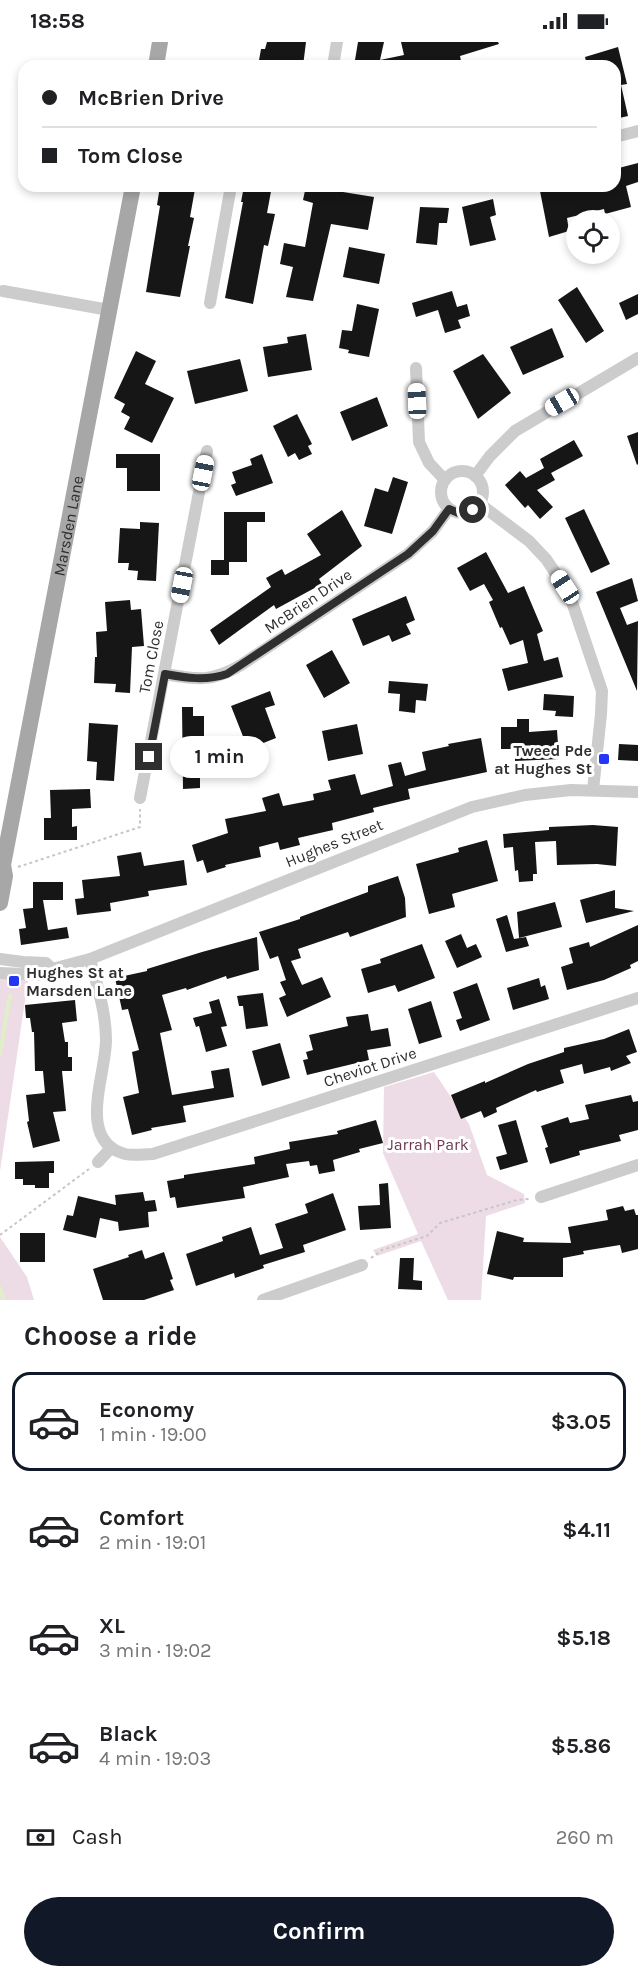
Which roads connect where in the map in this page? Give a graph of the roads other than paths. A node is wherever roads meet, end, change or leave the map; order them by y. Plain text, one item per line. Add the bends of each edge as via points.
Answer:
1 (160, 42) edge
2 (337, 42) edge
3 (157, 60) edge
4 (334, 60) edge
5 (638, 131) edge
6 (621, 135) edge
7 (132, 192) edge
8 (230, 192) edge
9 (3, 291) dead end
10 (210, 303) dead end
11 (109, 310) junction
12 (638, 358) edge
13 (416, 368) dead end
14 (207, 451) dead end
15 (475, 476) junction
16 (445, 480) junction
17 (480, 504) junction
18 (449, 509) junction
19 (165, 674) junction
20 (592, 790) junction
21 (638, 792) edge
22 (141, 798) road end
23 (1, 867) edge
24 (0, 903) edge
25 (0, 959) edge
26 (90, 959) junction
27 (52, 969) junction
28 (0, 973) edge
29 (638, 998) edge
30 (111, 1148) junction
31 (98, 1162) road end
32 (638, 1165) edge
33 (541, 1197) road end
34 (362, 1265) road end
35 (262, 1300) edge

1 - 3 main road
2 - 4 street
5 - 6 street
7 - 11 main road, Marsden Lane
8 - 10 street
9 - 11 street
11 - 23 main road, Marsden Lane
12 - 15 street via 515,431
13 - 16 street via 419,442 429,463
14 - 19 street, Tom Close
15 - 16 street via 457,472
15 - 17 street via 483,489
16 - 18 street via 442,498
17 - 18 street via 465,513
17 - 20 street via 546,559 573,605 602,691
18 - 19 street, McBrien Drive via 408,554 242,665 215,678
19 - 22 street, Tom Close
20 - 21 street, Hughes Street
20 - 26 street, Hughes Street via 525,795 472,807
23 - 24 main road, Marsden Lane via 5,876
25 - 27 street, Hughes Street via 46,963
26 - 27 street, Hughes Street
26 - 30 street via 105,1019 106,1041 96,1114 104,1140
27 - 28 street, Hughes Street via 45,975
29 - 30 street, Cheviot Drive via 153,1154 128,1155
30 - 31 street
32 - 33 street
34 - 35 street

